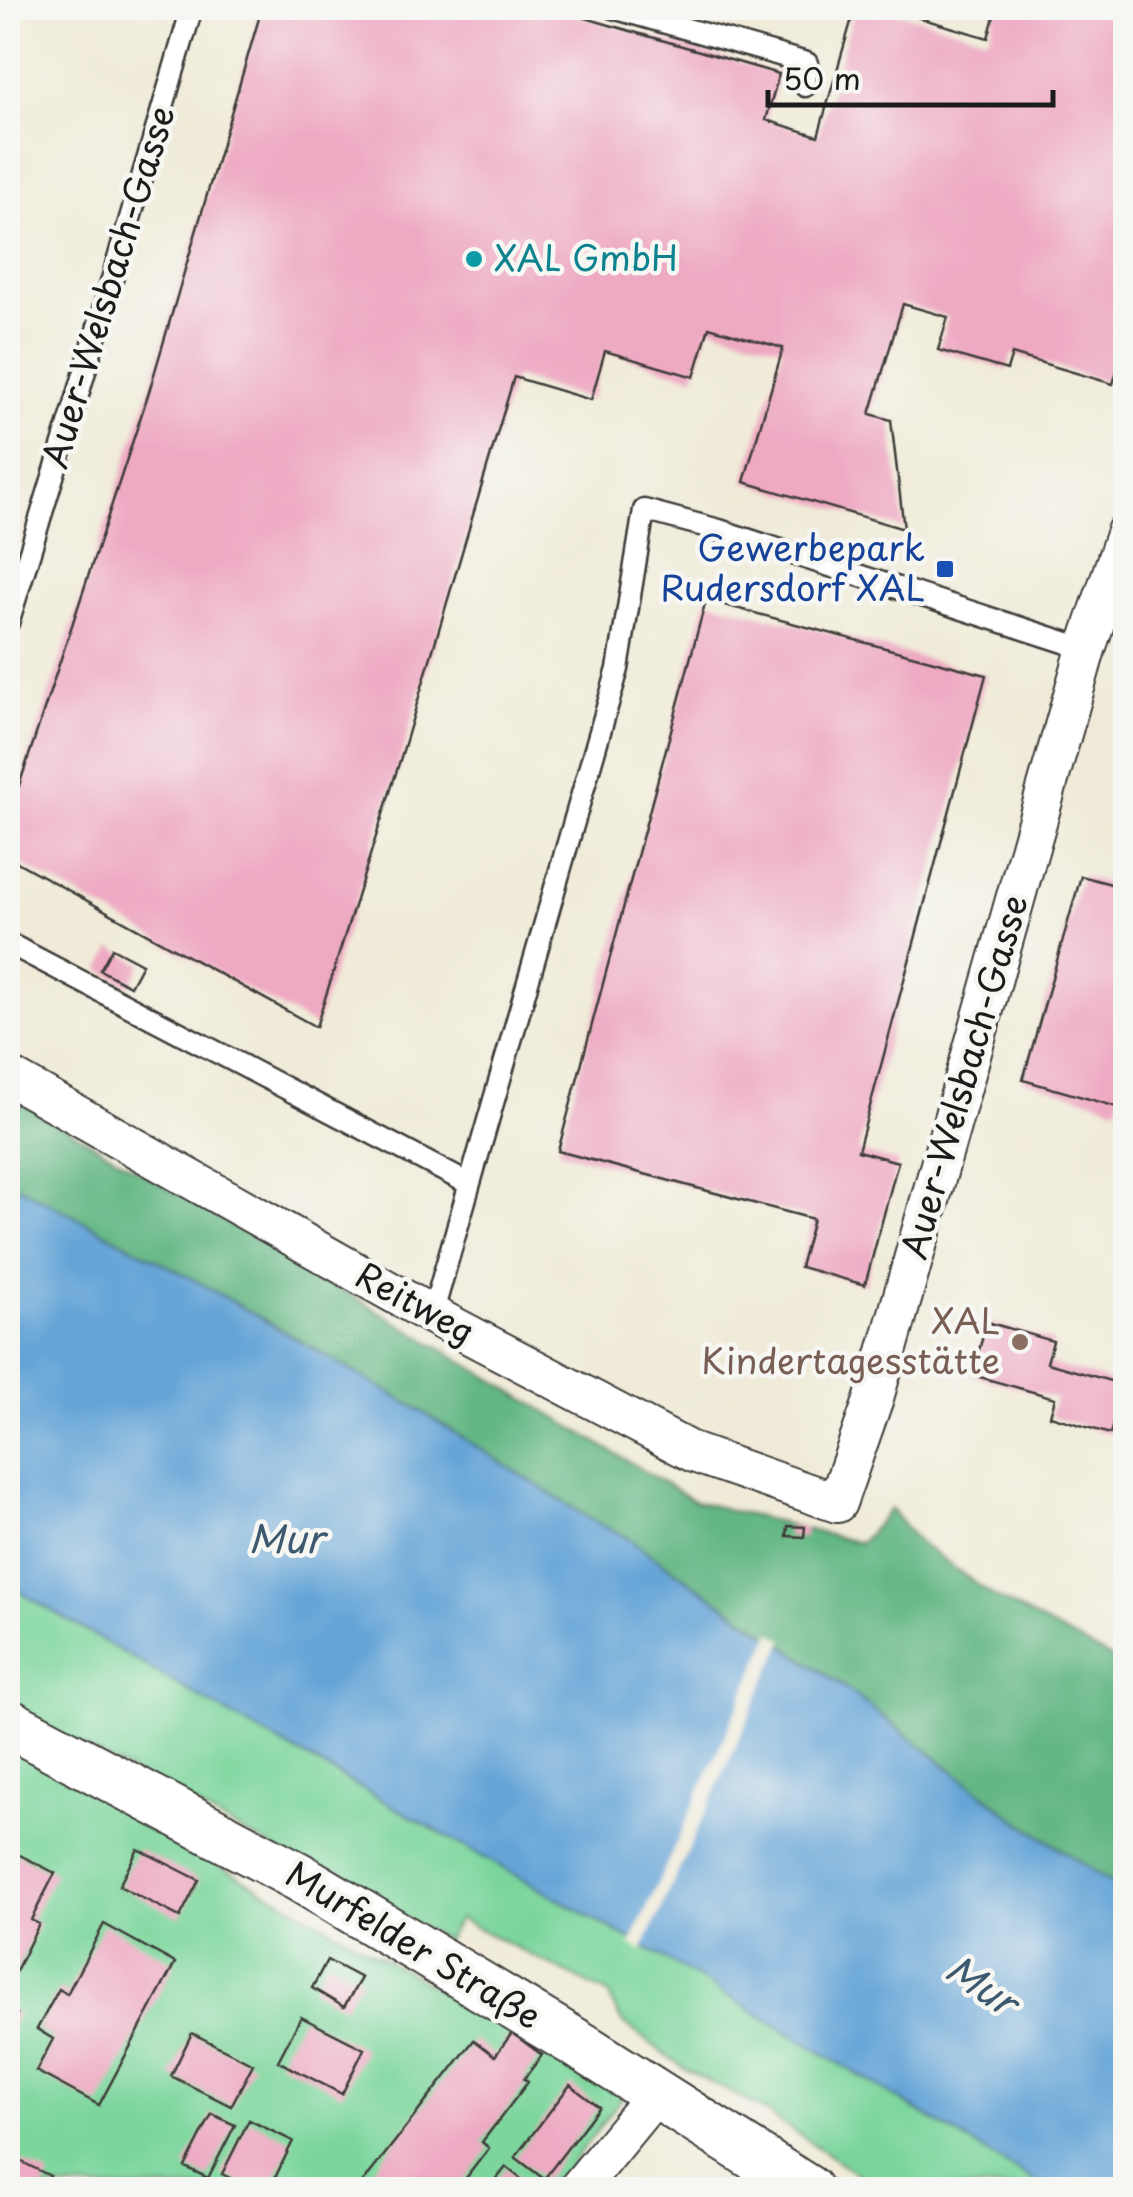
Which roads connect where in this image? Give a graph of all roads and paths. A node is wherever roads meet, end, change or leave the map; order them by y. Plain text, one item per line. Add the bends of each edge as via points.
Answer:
1 (192, 8) edge
2 (613, 8) edge
3 (805, 86) dead end
4 (1126, 532) edge
5 (8, 623) edge
6 (1086, 649) junction
7 (8, 943) edge
8 (8, 1076) edge
9 (469, 1184) junction
10 (432, 1315) junction
11 (838, 1503) joint
12 (8, 1723) edge
13 (656, 2094) junction
14 (577, 2190) edge
15 (808, 2190) edge

1 - 5 lane, Auer-Welsbach-Gasse
2 - 3 lane via 808,63
4 - 6 street, Auer-Welsbach-Gasse
6 - 9 lane via 644,510 618,669
6 - 11 street, Auer-Welsbach-Gasse via 879,1381
7 - 9 lane
8 - 10 street, Reitweg
9 - 10 lane
10 - 11 street, Reitweg via 694,1453
12 - 13 street, Murfelder Straße via 299,1878
13 - 14 street
13 - 15 street, Murfelder Straße

